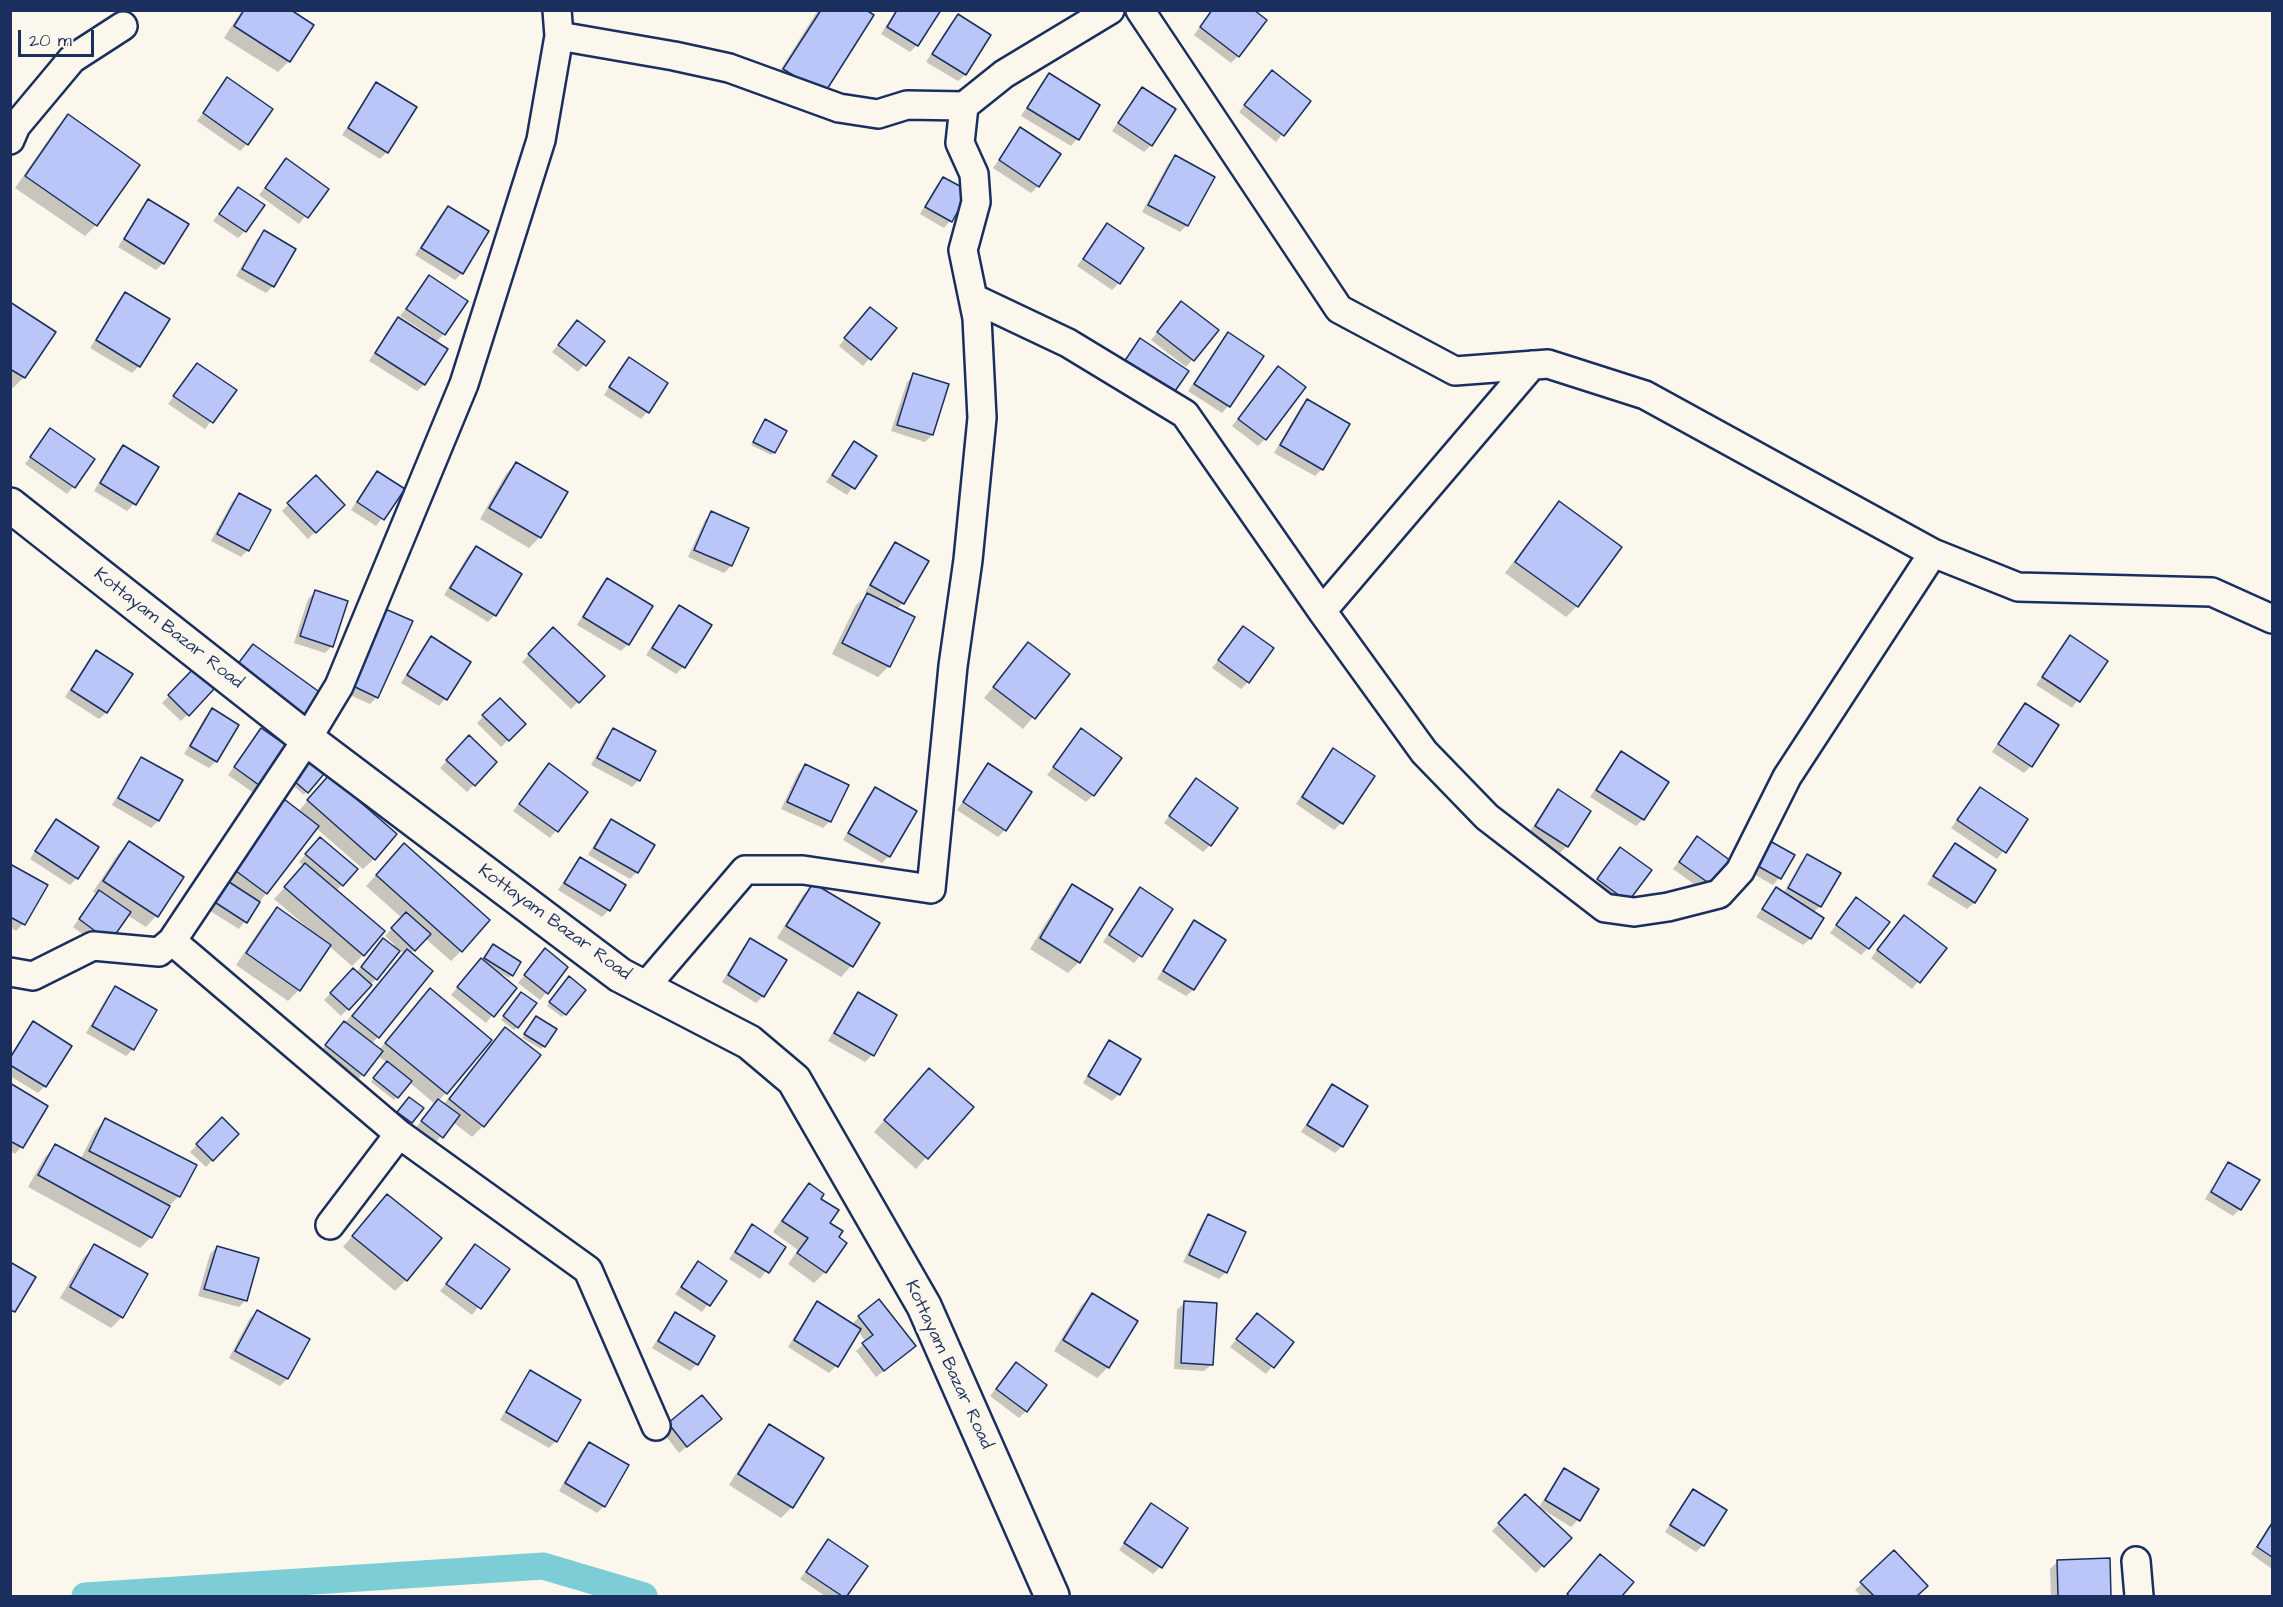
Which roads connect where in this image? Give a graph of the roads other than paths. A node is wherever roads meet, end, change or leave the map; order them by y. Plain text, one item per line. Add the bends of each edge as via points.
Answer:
1 (1110, 10) edge
2 (1140, 10) edge
3 (558, 23) edge
4 (123, 26) dead end
5 (964, 106) junction
6 (10, 140) edge
7 (973, 298) junction
8 (1532, 365) junction
9 (10, 505) edge
10 (1933, 552) junction
11 (1322, 611) junction
12 (2272, 620) edge
13 (307, 739) junction
14 (172, 940) junction
15 (10, 972) edge
16 (645, 987) junction
17 (399, 1134) junction
18 (330, 1225) dead end
19 (656, 1426) dead end
20 (2136, 1561) dead end
21 (1052, 1596) edge
22 (2139, 1596) edge

1 - 5 street via 1004,74
2 - 8 street via 1339,309 1455,371
3 - 5 street via 729,69 839,108 878,114 907,105
3 - 13 street via 541,140 464,384 339,686
4 - 6 street via 72,58 16,126
5 - 7 street via 960,144 974,174 976,202 963,250
7 - 11 street via 1068,343 1185,414
7 - 16 street via 982,418 931,890 803,870 745,870
8 - 10 street via 1548,364 1645,394
8 - 11 street
9 - 13 main road, Kottayam Bazar Road
10 - 11 street via 1786,777 1740,871 1719,894 1634,912 1605,908 1487,817 1424,752
10 - 12 street via 2018,587 2212,591
13 - 14 street
13 - 16 main road, Kottayam Bazar Road via 620,975
14 - 15 street via 159,952 93,946 33,976
14 - 17 street
16 - 21 main road, Kottayam Bazar Road via 749,1042 794,1080 924,1306
17 - 18 street
17 - 19 street via 588,1270
20 - 22 street

